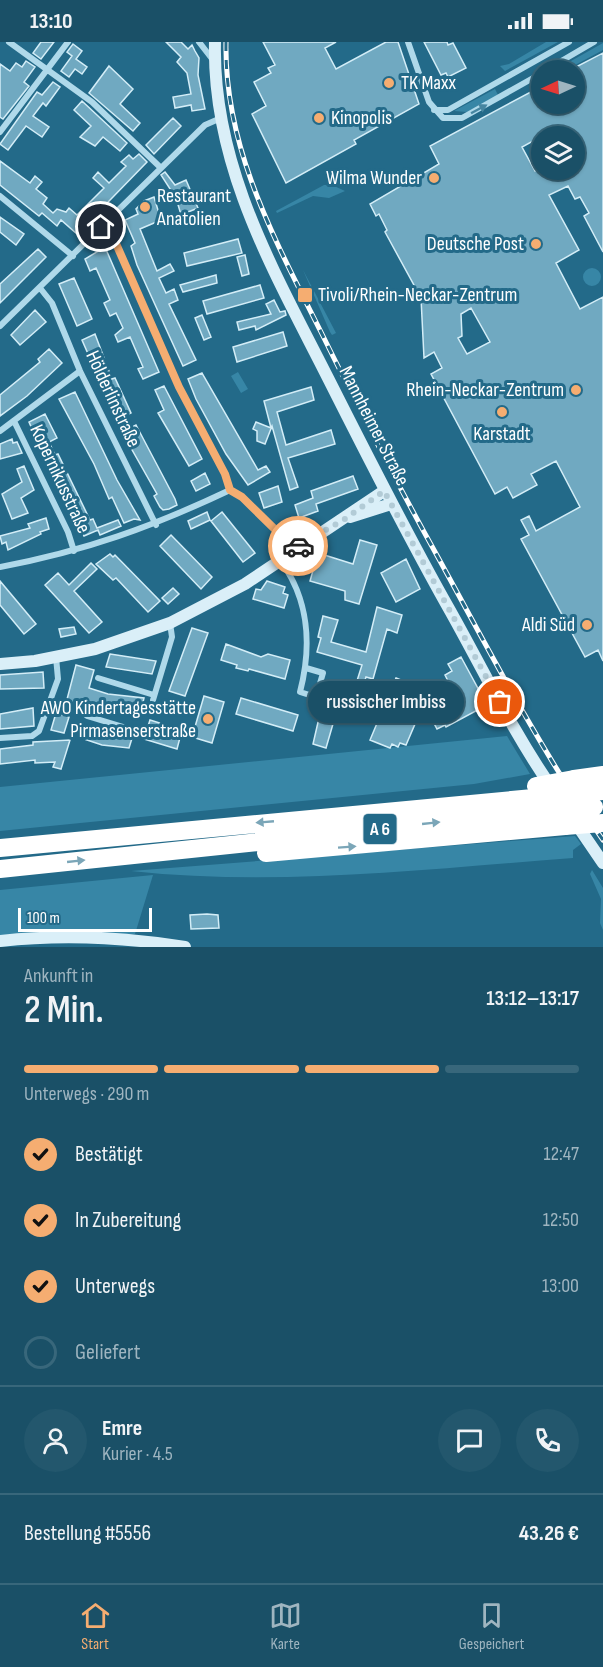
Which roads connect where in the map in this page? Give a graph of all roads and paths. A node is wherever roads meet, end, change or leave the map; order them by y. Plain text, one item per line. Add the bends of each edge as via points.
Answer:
1 (9, 42) edge
2 (68, 42) edge
3 (199, 42) edge
4 (215, 42) edge
5 (408, 42) edge
6 (570, 42) edge
7 (594, 42) edge
8 (563, 60) edge
9 (215, 63) junction
10 (47, 69) junction
11 (531, 79) edge
12 (434, 110) junction
13 (221, 118) junction
14 (0, 132) edge
15 (161, 168) junction
16 (0, 196) edge
17 (101, 227) junction
18 (73, 256) junction
19 (40, 288) junction
20 (0, 326) edge
21 (80, 371) junction
22 (14, 421) junction
23 (0, 431) edge
24 (230, 490) junction
25 (384, 491) junction
26 (391, 504) junction
27 (346, 518) junction
28 (156, 525) junction
29 (295, 549) junction
30 (74, 551) junction
31 (280, 560) junction
32 (0, 567) edge
33 (170, 623) junction
34 (56, 657) junction
35 (0, 664) edge
36 (306, 668) junction
37 (98, 678) dead end
38 (87, 716) dead end
39 (140, 732) dead end
40 (0, 738) edge
41 (603, 773) edge
42 (592, 797) edge
43 (549, 799) junction
44 (0, 848) edge
45 (162, 852) junction
46 (603, 863) edge
47 (0, 869) edge
48 (0, 940) edge
49 (185, 947) edge

1 - 10 street
2 - 10 street
3 - 9 street
4 - 9 main road, Mannheimer Straße
5 - 12 street
6 - 12 street via 448,110
7 - 8 street
9 - 13 main road, Mannheimer Straße
10 - 14 street
10 - 15 street via 99,108
12 -> 11 street via 443,118 462,118
13 - 15 street via 205,124
13 - 25 main road, Mannheimer Straße via 229,163 249,218
15 - 17 street
16 - 18 street
17 - 18 street
17 - 24 street via 114,239 179,387
18 - 19 street
19 - 20 street
19 - 21 street, Hölderlinstraße via 52,303
21 - 22 street
21 - 28 street, Hölderlinstraße
22 - 23 street
22 - 30 street, Kopernikusstraße
24 - 28 street
24 - 29 street
25 - 26 main road, Mannheimer Straße
25 - 27 main road
26 - 27 main road
26 - 43 main road, Mannheimer Straße
27 - 29 main road
28 - 30 street
29 - 31 main road
30 - 32 street
31 - 33 main road via 236,589
31 - 36 street via 290,574 305,618
33 - 34 main road
33 - 37 street via 172,637 153,698
34 - 35 main road
34 - 40 street via 58,679 39,731 32,736
36 - 36 street via 300,692 316,697 323,673
38 - 39 street
41 - 42 highway, A 6
42 - 43 highway, A 6, bridge
45 -> 42 highway, bridge via 205,856 285,852 565,826
43 -> 44 highway, A 6 via 409,808
45 -> 43 highway, A 6
43 - 46 main road, Mannheimer Straße
47 -> 45 highway, A 6
48 - 49 main road via 140,940

